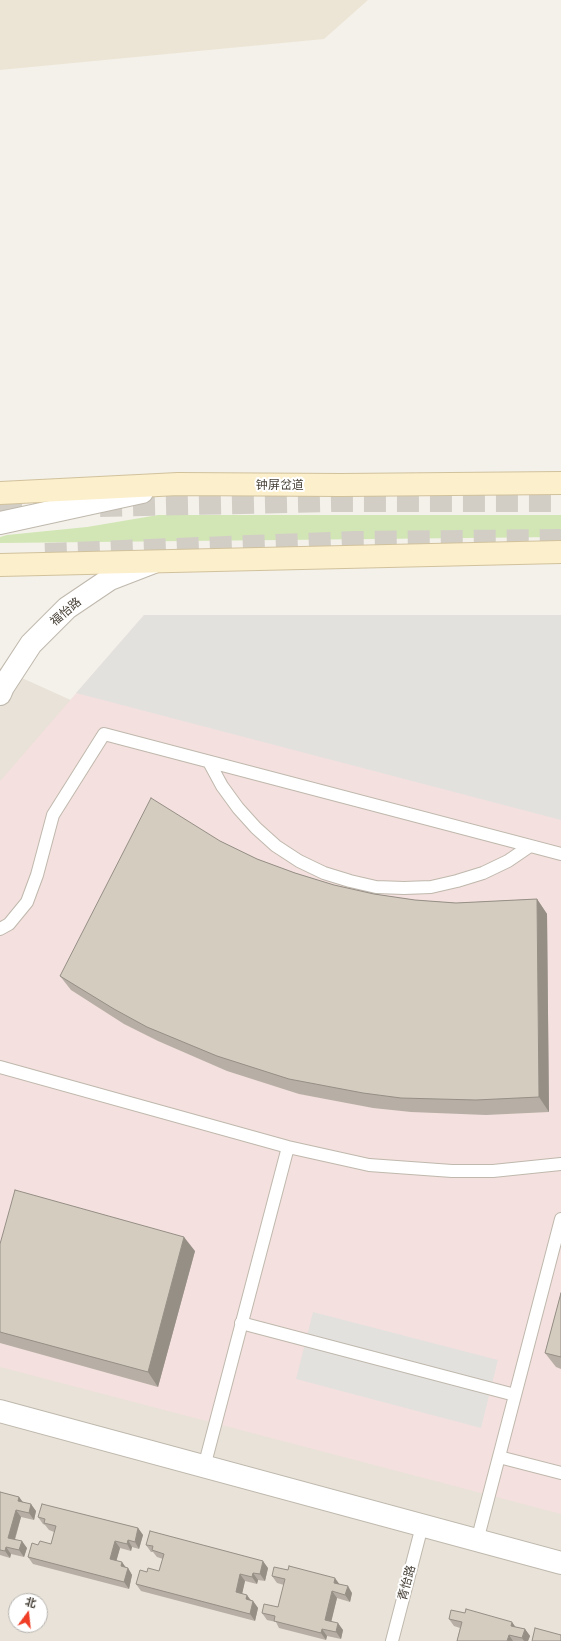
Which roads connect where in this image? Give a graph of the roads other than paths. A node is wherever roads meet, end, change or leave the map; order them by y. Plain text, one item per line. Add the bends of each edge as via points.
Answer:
1 (561, 483) edge
2 (178, 484) junction
3 (0, 493) edge
4 (0, 523) edge
5 (561, 552) edge
6 (157, 560) junction
7 (0, 565) edge
8 (0, 694) edge
9 (209, 762) junction
10 (530, 846) junction
11 (561, 854) edge
12 (0, 929) edge
13 (0, 1067) edge
14 (288, 1147) junction
15 (561, 1164) edge
16 (561, 1219) edge
17 (241, 1324) junction
18 (515, 1395) junction
19 (0, 1410) edge
20 (499, 1457) junction
21 (204, 1467) junction
22 (561, 1473) edge
23 (422, 1526) junction
24 (476, 1540) junction
25 (561, 1563) edge
26 (392, 1641) edge

1 - 2 main road, 钟屏岔道
2 - 3 main road, 钟屏岔道
2 - 4 street
5 - 6 main road
6 - 7 main road
6 - 8 street, 福怡路 via 110,579 67,608 31,644
9 - 10 lane
9 - 10 lane via 238,808 276,846 324,873 350,881 376,887 430,887 483,873 508,861
9 - 12 lane via 104,734 53,815 28,902 9,924
10 - 11 lane
13 - 14 lane
14 - 15 lane via 369,1165 410,1169 493,1171
14 - 17 lane
16 - 18 lane
17 - 18 lane
17 - 21 lane
18 - 20 lane
19 - 21 street
20 - 22 lane
20 - 24 lane
21 - 23 street
23 - 24 street
23 - 26 lane, 青怡路
24 - 25 street

